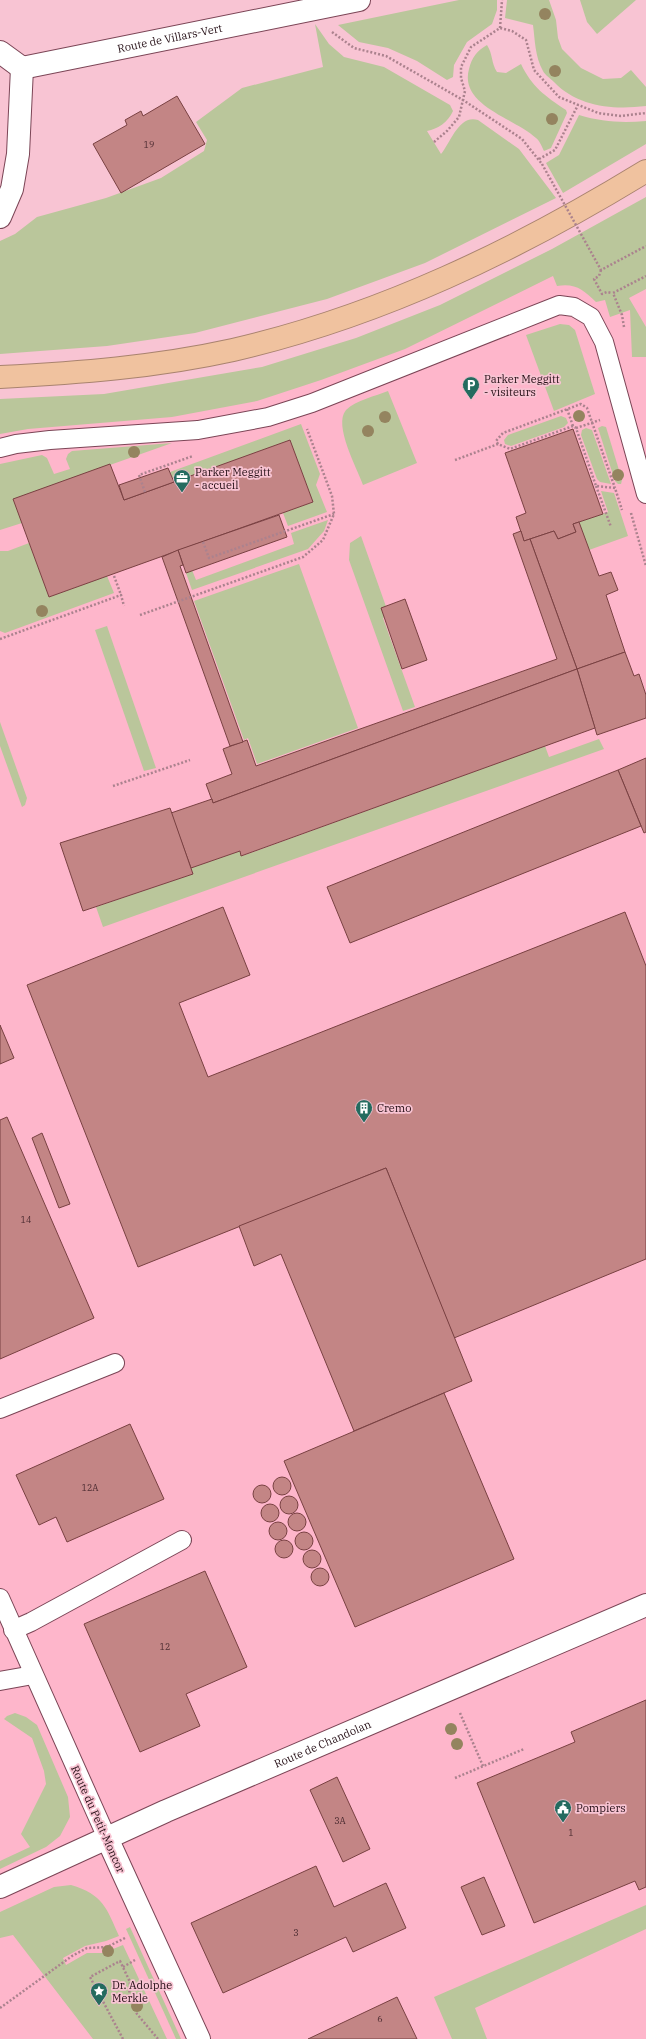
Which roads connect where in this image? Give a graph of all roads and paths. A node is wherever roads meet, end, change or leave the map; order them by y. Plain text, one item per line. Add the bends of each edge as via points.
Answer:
1 (359, 0) edge
2 (502, 0) edge
3 (316, 4) edge
4 (500, 28) junction
5 (0, 52) edge
6 (22, 68) junction
7 (463, 100) junction
8 (578, 105) junction
9 (646, 113) edge
10 (434, 142) dead end
11 (539, 159) junction
12 (646, 171) edge
13 (0, 217) edge
14 (646, 246) edge
15 (600, 270) junction
16 (646, 276) edge
17 (613, 293) junction
18 (622, 315) dead end
19 (0, 377) edge
20 (567, 409) junction
21 (597, 421) dead end
22 (592, 422) junction
23 (306, 425) dead end
24 (574, 427) junction
25 (498, 444) junction
26 (0, 448) edge
27 (198, 454) dead end
28 (455, 460) dead end
29 (596, 486) junction
30 (615, 488) junction
31 (145, 492) dead end
32 (646, 494) edge
33 (630, 506) dead end
34 (622, 510) dead end
35 (334, 514) junction
36 (611, 527) dead end
37 (203, 542) dead end
38 (646, 566) edge
39 (114, 576) dead end
40 (121, 595) junction
41 (124, 606) dead end
42 (140, 615) dead end
43 (0, 639) edge
44 (190, 760) dead end
45 (112, 786) dead end
46 (115, 1363) dead end
47 (0, 1409) edge
48 (182, 1540) dead end
49 (0, 1598) edge
50 (646, 1604) edge
51 (13, 1630) junction
52 (33, 1675) junction
53 (0, 1681) edge
54 (460, 1712) dead end
55 (524, 1749) dead end
56 (482, 1766) junction
57 (455, 1778) dead end
58 (106, 1838) junction
59 (0, 1887) edge
60 (125, 1938) dead end
61 (136, 1960) dead end
62 (123, 1967) junction
63 (0, 2008) edge
64 (123, 2039) edge
65 (158, 2039) edge
66 (199, 2039) edge

1 - 3 street, Route de Villars-Vert
2 - 4 path
3 - 6 street, Route de Villars-Vert
3 - 7 path via 329,30 354,48 386,56
4 - 7 path via 471,47 461,67 465,91
4 - 8 path via 512,31 526,40 534,70 559,97
5 - 6 street
6 - 13 street via 16,168 12,189
7 - 10 path via 458,117 447,132
7 - 11 path via 522,139
8 - 9 path via 598,113 621,116
8 - 11 path via 555,150
11 - 15 path, bridge
12 - 19 highway via 593,203 497,254 422,288 348,317 269,341 188,358 118,368
14 - 15 path, bridge
15 - 17 path via 599,276 594,279 602,294
16 - 17 path
17 - 18 path
20 - 22 path via 581,404 587,408
20 - 24 path
20 - 25 path via 503,432 496,440
21 - 22 path
22 - 24 path
22 - 30 path
23 - 35 path via 332,496
24 - 25 path via 510,449
24 - 29 path
25 - 28 path
26 - 32 lane via 50,440 198,430 268,417 333,395 559,305 574,307 590,317 604,342
27 - 31 path via 139,475
29 - 30 path
29 - 36 path
30 - 34 path
33 - 38 path
35 - 37 path via 209,558
35 - 42 path via 323,540 303,557
39 - 40 path
40 - 41 path
40 - 43 path
44 - 45 path
46 - 47 lane
48 - 51 lane
49 - 51 lane, Route du Petit-Moncor
50 - 58 street, Route de Chandolan
51 - 52 lane, Route du Petit-Moncor
52 - 53 lane
52 - 58 lane, Route du Petit-Moncor
54 - 56 path
55 - 56 path
56 - 57 path
58 - 59 street, Route de Chandolan
58 - 66 street, Route du Petit-Moncor
60 - 63 path via 107,1947 87,1948 72,1956
61 - 62 path
62 - 64 path via 120,1961 90,1976
62 - 65 path via 130,1982 130,1998 137,2014

